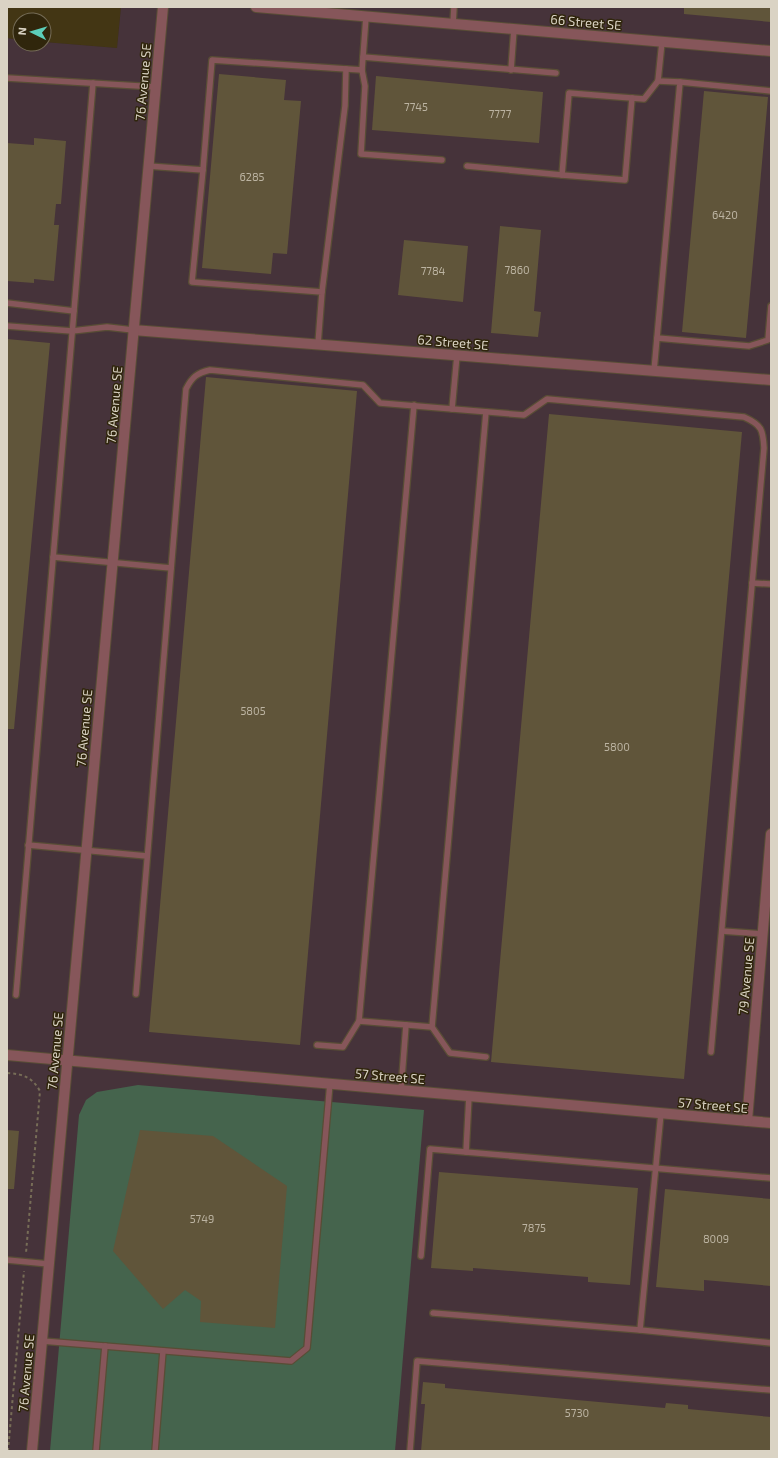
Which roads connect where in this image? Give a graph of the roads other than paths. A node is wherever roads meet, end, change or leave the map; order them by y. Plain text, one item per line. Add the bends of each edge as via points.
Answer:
1 (163, 7) edge
2 (256, 7) edge
3 (454, 7) edge
4 (366, 16) junction
5 (453, 24) junction
6 (514, 29) junction
7 (662, 42) junction
8 (771, 51) edge
9 (363, 56) junction
10 (346, 69) junction
11 (362, 70) junction
12 (512, 70) junction
13 (556, 73) dead end
14 (7, 78) edge
15 (658, 81) junction
16 (680, 82) junction
17 (93, 83) junction
18 (156, 87) junction
19 (771, 91) edge
20 (632, 98) junction
21 (442, 160) dead end
22 (148, 166) junction
23 (466, 166) dead end
24 (203, 170) junction
25 (562, 175) junction
26 (322, 292) junction
27 (7, 303) edge
28 (771, 306) edge
29 (74, 311) junction
30 (7, 326) edge
31 (133, 330) junction
32 (72, 331) junction
33 (657, 338) junction
34 (318, 344) junction
35 (457, 355) junction
36 (654, 371) junction
37 (771, 380) edge
38 (414, 406) junction
39 (452, 409) junction
40 (486, 412) junction
41 (53, 557) junction
42 (112, 564) junction
43 (171, 568) junction
44 (752, 583) junction
45 (771, 584) edge
46 (771, 834) edge
47 (28, 845) junction
48 (86, 851) junction
49 (147, 856) junction
50 (722, 931) junction
51 (763, 934) junction
52 (136, 994) dead end
53 (16, 995) dead end
54 (359, 1021) junction
55 (406, 1025) junction
56 (432, 1027) junction
57 (317, 1045) dead end
58 (711, 1052) dead end
59 (7, 1055) edge
60 (486, 1057) dead end
61 (68, 1060) junction
62 (330, 1083) junction
63 (401, 1090) junction
64 (469, 1096) junction
65 (661, 1113) junction
66 (747, 1121) junction
67 (771, 1123) edge
68 (466, 1152) junction
69 (656, 1169) junction
70 (771, 1178) edge
71 (421, 1256) dead end
72 (7, 1260) edge
73 (49, 1264) junction
74 (433, 1313) dead end
75 (640, 1330) junction
76 (42, 1341) junction
77 (771, 1343) edge
78 (105, 1346) junction
79 (163, 1351) junction
80 (771, 1390) edge
81 (32, 1451) edge
82 (96, 1451) edge
83 (155, 1451) edge
84 (410, 1451) edge

1 - 18 street, 76 Avenue SE
2 - 4 street, 66 Street SE
3 - 5 lane
4 - 5 street, 66 Street SE
4 - 9 lane
5 - 6 street, 66 Street SE
6 - 7 street, 66 Street SE
6 - 12 lane
7 - 8 street, 66 Street SE
7 - 15 lane
9 - 11 lane
9 - 12 lane
10 - 11 lane
10 - 24 lane via 212,60
10 - 26 lane via 345,106
11 - 21 lane via 365,86 361,154
12 - 13 lane
14 - 17 lane
15 - 16 lane
15 - 20 lane via 644,99
16 - 19 lane
16 - 33 lane
17 - 18 lane
17 - 29 lane
18 - 22 street, 76 Avenue SE
20 - 25 lane via 569,93
20 - 25 lane via 625,180
22 - 24 lane
22 - 31 street, 76 Avenue SE
23 - 25 lane
24 - 26 lane via 192,282
26 - 34 lane
27 - 29 lane
28 - 33 lane via 768,340 750,346
29 - 32 lane
30 - 32 lane
31 - 32 lane via 107,328
31 - 34 street, 62 Street SE
31 - 42 street, 76 Avenue SE
32 - 41 lane
33 - 36 lane
34 - 35 street, 62 Street SE
35 - 36 street, 62 Street SE
35 - 39 lane
36 - 37 street, 62 Street SE
38 - 39 lane
38 - 43 lane via 380,403 363,385 210,370 198,373 186,389
38 - 54 lane
39 - 40 lane
40 - 44 lane via 524,415 547,399 744,417 756,422 763,433 764,448
40 - 56 lane
41 - 42 lane via 87,559
41 - 47 lane
42 - 43 lane
42 - 48 street, 76 Avenue SE
43 - 49 lane
44 - 45 lane
44 - 50 lane
46 - 51 street, 79 Avenue SE
47 - 48 lane
47 - 53 lane
48 - 49 lane
48 - 61 street, 76 Avenue SE
49 - 52 lane
50 - 51 lane
50 - 58 lane
51 - 66 street, 79 Avenue SE
54 - 55 lane
54 - 57 lane via 343,1047
55 - 56 lane
55 - 63 lane
56 - 60 lane via 450,1053
59 - 61 street, 57 Street SE
61 - 62 street, 57 Street SE
61 - 73 street, 76 Avenue SE
62 - 63 street, 57 Street SE
62 - 79 lane via 307,1348 291,1361
63 - 64 street, 57 Street SE
64 - 65 street, 57 Street SE
64 - 68 lane
65 - 66 street, 57 Street SE
65 - 69 lane
66 - 67 street, 57 Street SE
68 - 69 lane
68 - 71 lane via 430,1149
69 - 70 lane
69 - 75 lane
72 - 73 lane
73 - 76 street, 76 Avenue SE
74 - 75 lane
75 - 77 lane
76 - 78 lane
76 - 81 street, 76 Avenue SE
78 - 79 lane
78 - 82 lane
79 - 83 lane
80 - 84 lane via 417,1361

